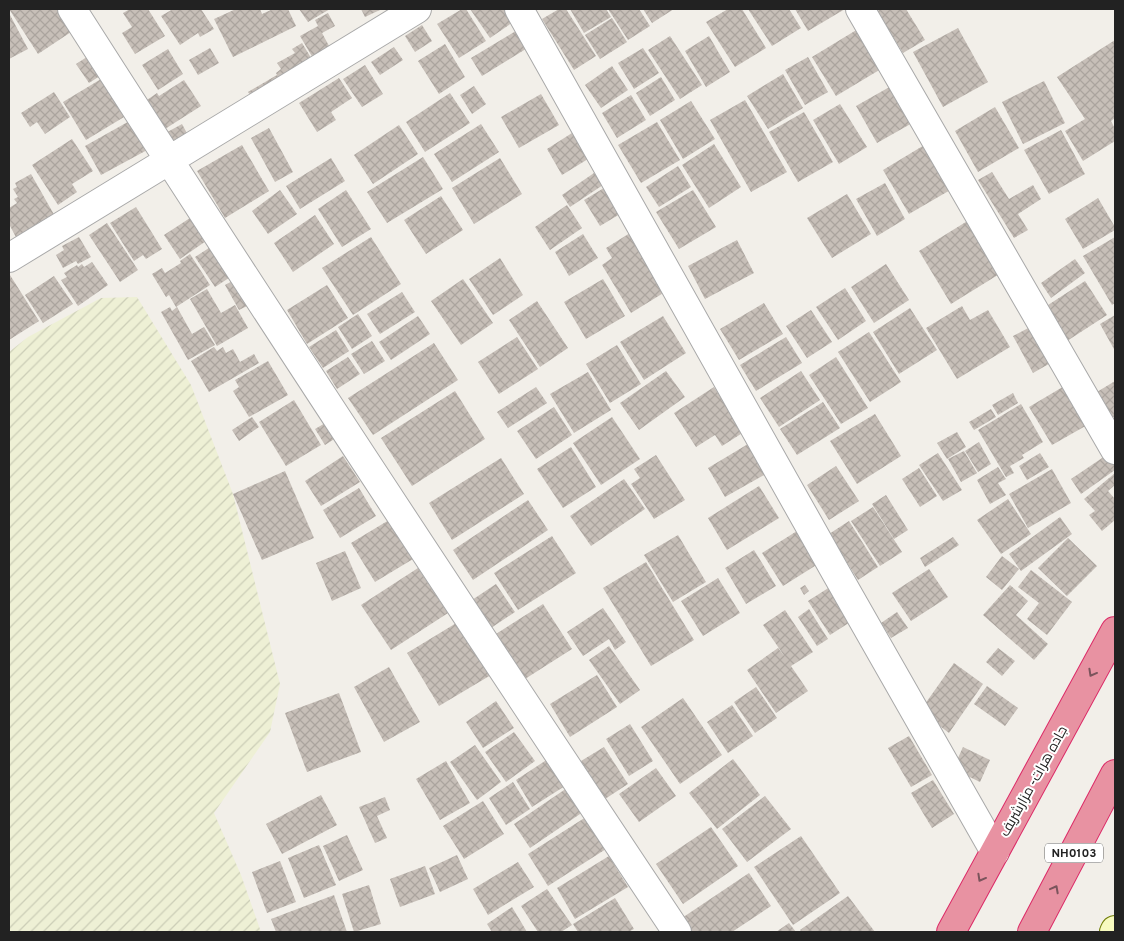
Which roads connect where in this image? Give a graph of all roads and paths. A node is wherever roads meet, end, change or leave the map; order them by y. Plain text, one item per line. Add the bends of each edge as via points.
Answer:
1 (72, 9) edge
2 (417, 9) edge
3 (519, 9) edge
4 (860, 9) edge
5 (168, 160) junction
6 (9, 258) edge
7 (1115, 450) edge
8 (1115, 630) edge
9 (1115, 774) edge
10 (995, 852) junction
11 (677, 932) edge
12 (951, 932) edge
13 (1032, 932) edge

1 - 5 street
2 - 5 street
3 - 10 street
4 - 7 street
5 - 6 street
5 - 11 street
8 -> 10 highway, جاده هرات- مزارشریف
13 -> 9 highway, NH0103
10 -> 12 highway, جاده هرات- مزارشریف

